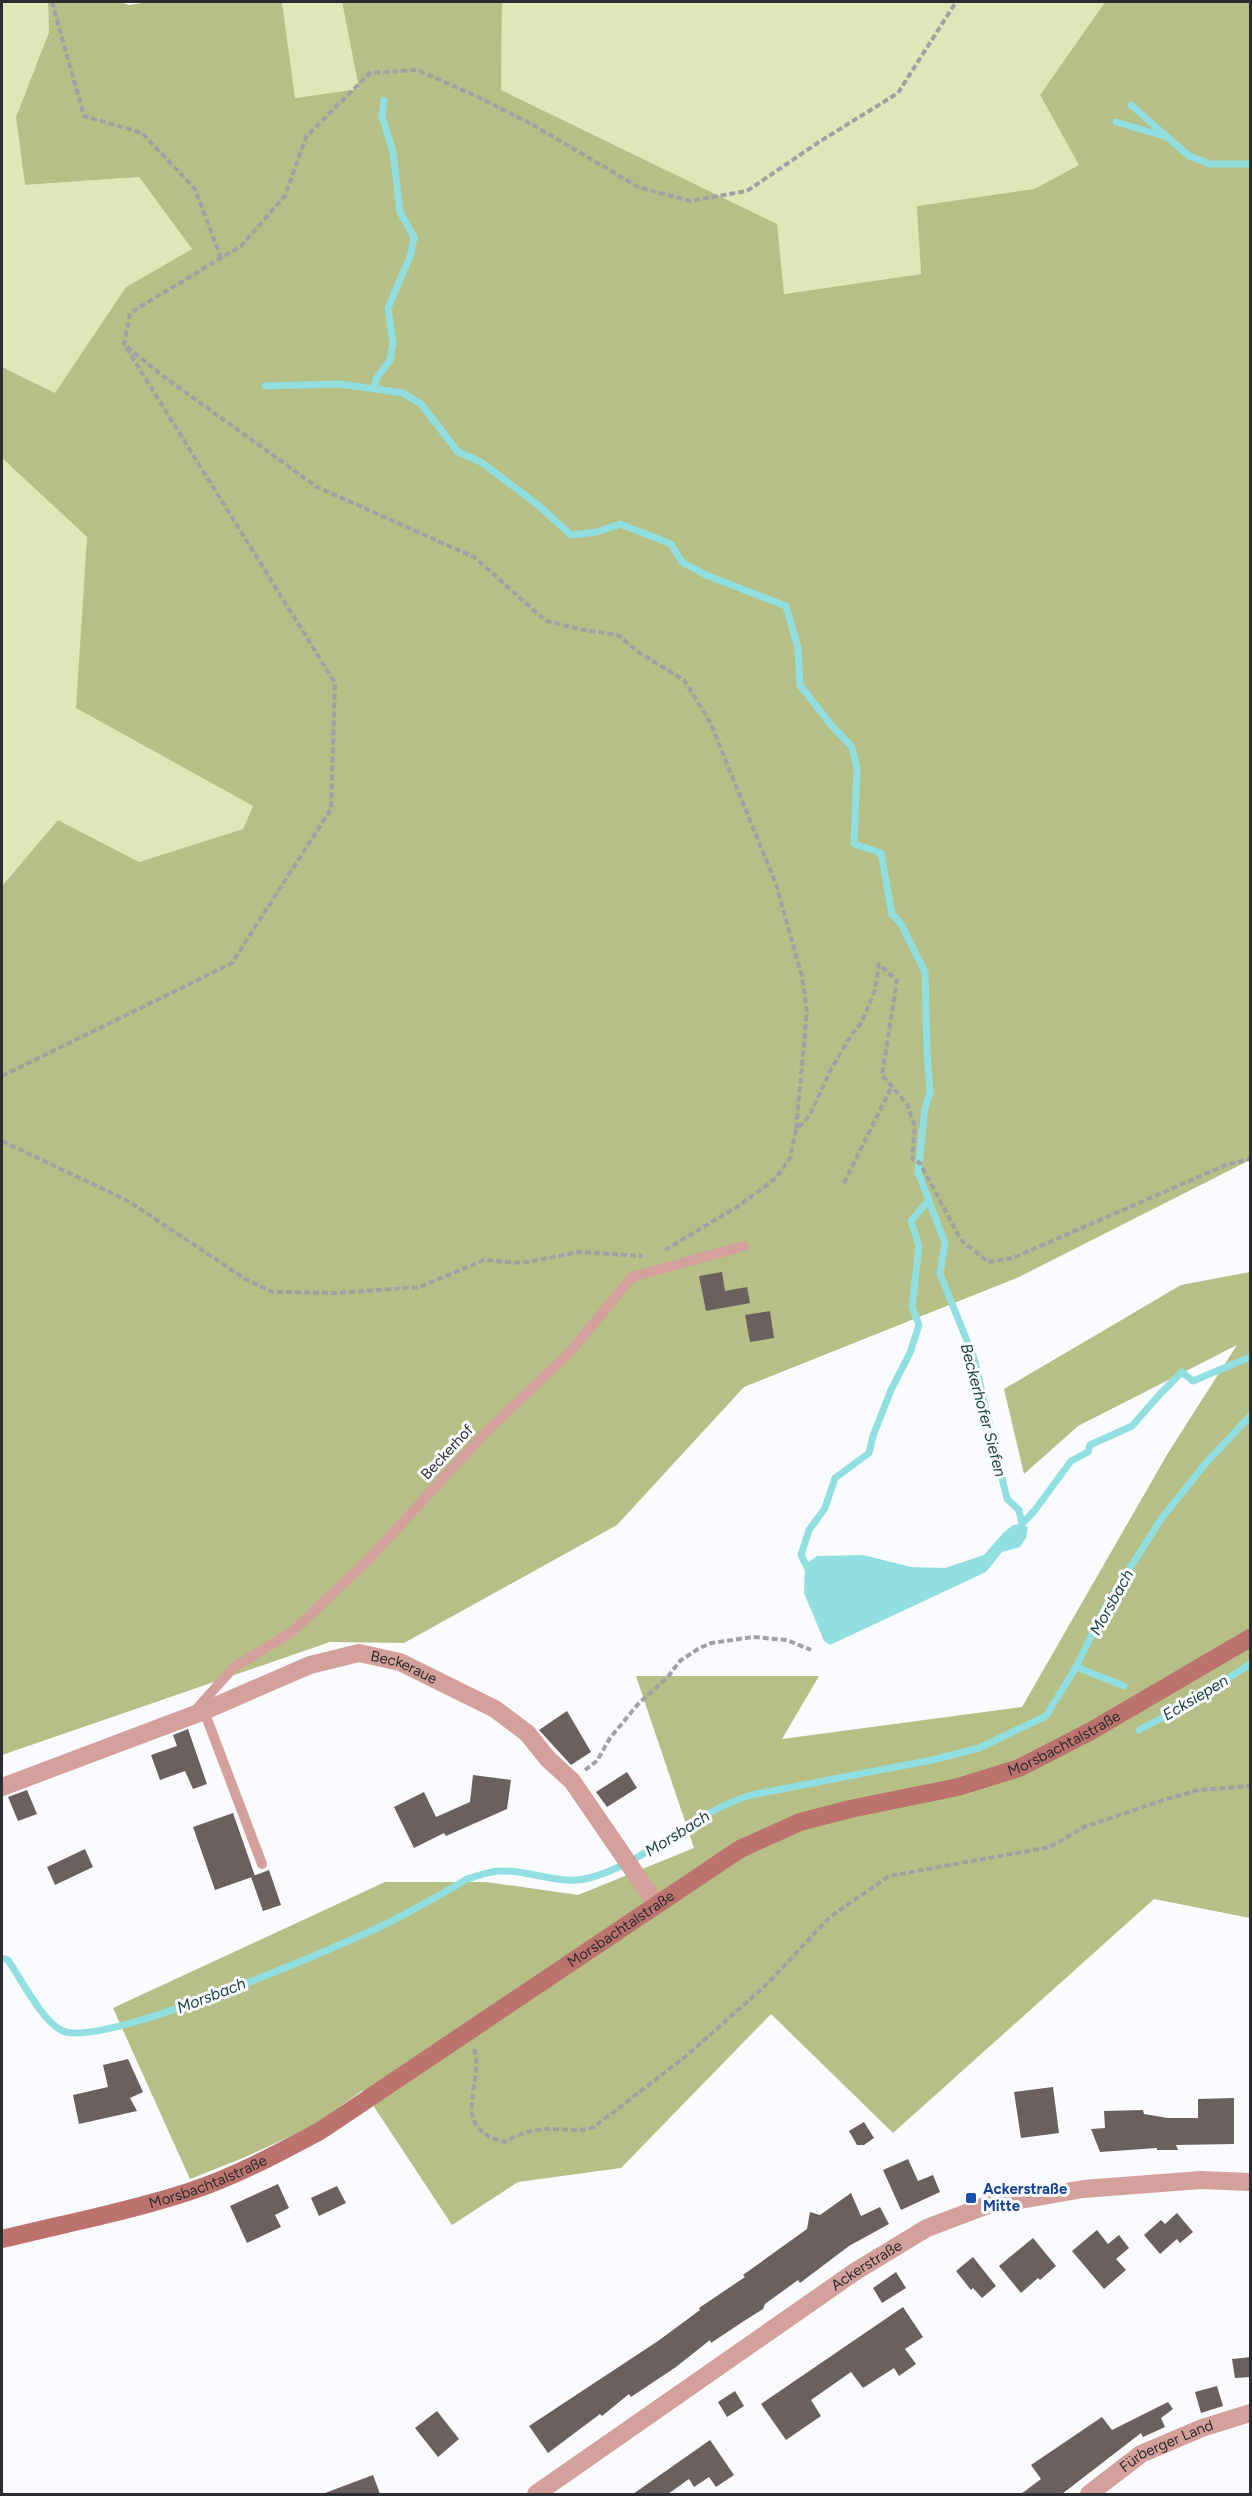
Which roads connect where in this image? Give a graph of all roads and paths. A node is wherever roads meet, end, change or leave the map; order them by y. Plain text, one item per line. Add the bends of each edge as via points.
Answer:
1 (52, 2) edge
2 (956, 2) edge
3 (221, 258) junction
4 (124, 344) junction
5 (2, 1076) edge
6 (892, 1086) junction
7 (795, 1130) junction
8 (2, 1141) edge
9 (1251, 1158) edge
10 (844, 1183) dead end
11 (744, 1246) dead end
12 (663, 1251) dead end
13 (653, 1257) dead end
14 (1251, 1638) edge
15 (811, 1650) dead end
16 (197, 1713) junction
17 (572, 1781) junction
18 (1251, 1786) edge
19 (2, 1787) edge
20 (261, 1864) dead end
21 (657, 1905) junction
22 (466, 2033) junction
23 (1251, 2182) edge
24 (2, 2239) edge
25 (1251, 2413) edge
26 (536, 2494) edge
27 (1089, 2494) edge

1 - 3 path via 84,116 142,134 195,189
2 - 3 path via 898,93 747,191 690,201 638,186 536,126 417,70 370,73 306,137 285,196 241,246
3 - 4 path via 130,313
4 - 5 path via 335,683 331,808 232,963
4 - 7 path via 317,487 474,557 546,621 618,635 684,680 710,722 776,884 802,977 807,1011
6 - 7 path via 882,1075 897,981 879,964 875,990 862,1022 830,1071 810,1115
6 - 9 path via 907,1104 915,1126 912,1159 920,1163 961,1240 988,1262 1012,1258 1228,1164
6 - 10 path
7 - 12 path via 790,1158 776,1178 740,1205
8 - 13 path via 128,1201 247,1280 273,1292 336,1293 420,1287 484,1260 522,1263 579,1252
11 - 16 lane, Beckerhof via 632,1277 571,1351 483,1435 368,1560 293,1631 233,1668 203,1699
14 - 21 main road, Morsbachtalstraße via 1019,1768 958,1787 800,1822 740,1849
15 - 17 path via 787,1640 753,1637 711,1642 698,1649 680,1661 639,1703 597,1761
16 - 17 street, Beckeraue via 310,1665 359,1653 400,1662 495,1709 527,1732
16 - 19 street, Beckeraue
16 - 20 lane
17 - 21 street, Beckeraue
18 - 22 path via 1199,1790 1167,1799 1084,1827 1050,1847 889,1876 830,1917 766,1984 685,2057 594,2127 571,2131 547,2129 505,2142 491,2138 474,2118 471,2100 477,2068
21 - 22 main road, Morsbachtalstraße
22 - 24 main road, Morsbachtalstraße via 320,2131 266,2160 188,2192
23 - 26 street, Ackerstraße via 1201,2180 1083,2189 985,2206 927,2228 856,2271
25 - 27 street, Fürberger Land via 1202,2428 1141,2454

